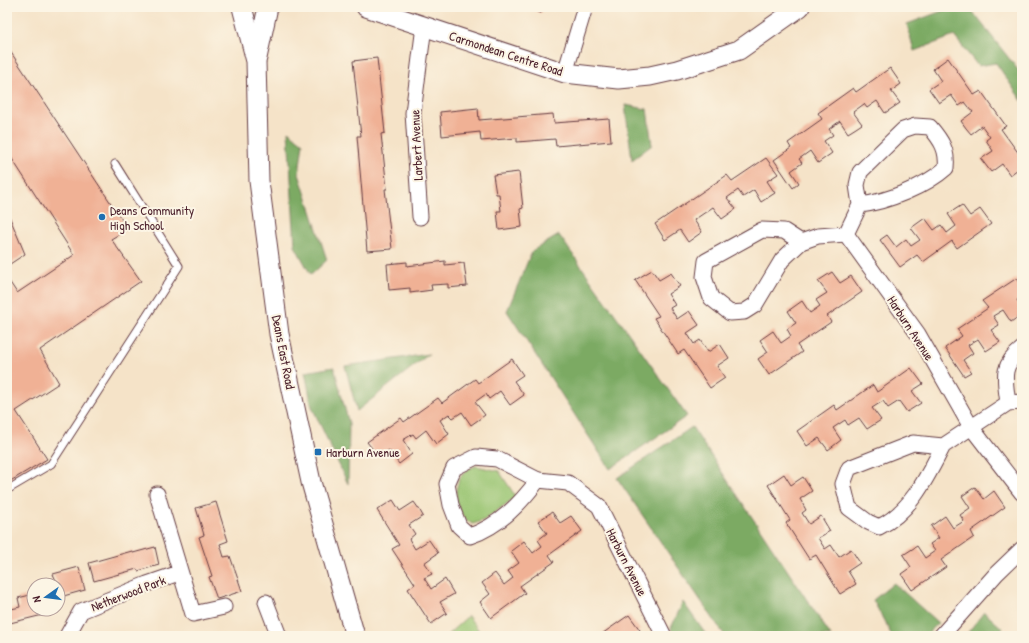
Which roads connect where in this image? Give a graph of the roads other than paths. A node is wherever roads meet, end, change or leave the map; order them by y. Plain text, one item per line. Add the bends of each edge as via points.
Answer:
1 (242, 7) edge
2 (268, 7) edge
3 (366, 7) edge
4 (585, 7) edge
5 (800, 7) edge
6 (424, 26) junction
7 (256, 61) junction
8 (564, 73) junction
9 (115, 164) dead end
10 (860, 205) junction
11 (420, 217) dead end
12 (846, 234) junction
13 (801, 242) junction
14 (1022, 349) edge
15 (1015, 403) edge
16 (971, 427) junction
17 (943, 446) junction
18 (538, 480) junction
19 (7, 490) edge
20 (1022, 493) edge
21 (157, 494) dead end
22 (1022, 549) edge
23 (179, 574) junction
24 (266, 602) dead end
25 (224, 607) dead end
26 (67, 636) edge
27 (279, 636) edge
28 (355, 636) edge
29 (664, 636) edge
30 (941, 636) edge

1 - 7 street, Deans East Road
2 - 7 street, Deans East Road
3 - 6 street, Carmondean Centre Road
4 - 8 street
5 - 8 street, Carmondean Centre Road via 738,50 678,70 619,79
6 - 8 street, Carmondean Centre Road
6 - 11 street, Larbert Avenue via 413,113
7 - 28 street, Deans East Road via 259,181 279,334 311,482
9 - 19 lane via 180,266 51,464
10 - 10 street via 857,184 860,172 903,130 915,126 930,127 941,140 948,156 946,168 935,178 877,203
10 - 12 street
12 - 13 street via 818,236
12 - 16 street, Harburn Avenue via 918,334
13 - 13 street via 784,231 762,230 706,261 704,277 711,298 730,313 744,312 755,305 782,260
14 - 15 street via 1015,354 1004,372
15 - 16 street
16 - 17 street
16 - 20 street, Harburn Avenue
17 - 17 street via 913,442 849,468 843,484 849,508 879,527 891,521 923,485
18 - 18 street, Harburn Avenue via 498,459 476,457 454,468 447,484 451,506 459,526 470,536 484,531 520,504
18 - 29 street, Harburn Avenue via 568,483 599,506
21 - 23 street, Netherwood Park
22 - 30 street
23 - 25 street, Netherwood Park via 193,614
23 - 26 street, Netherwood Park via 147,584 82,611
24 - 27 street

